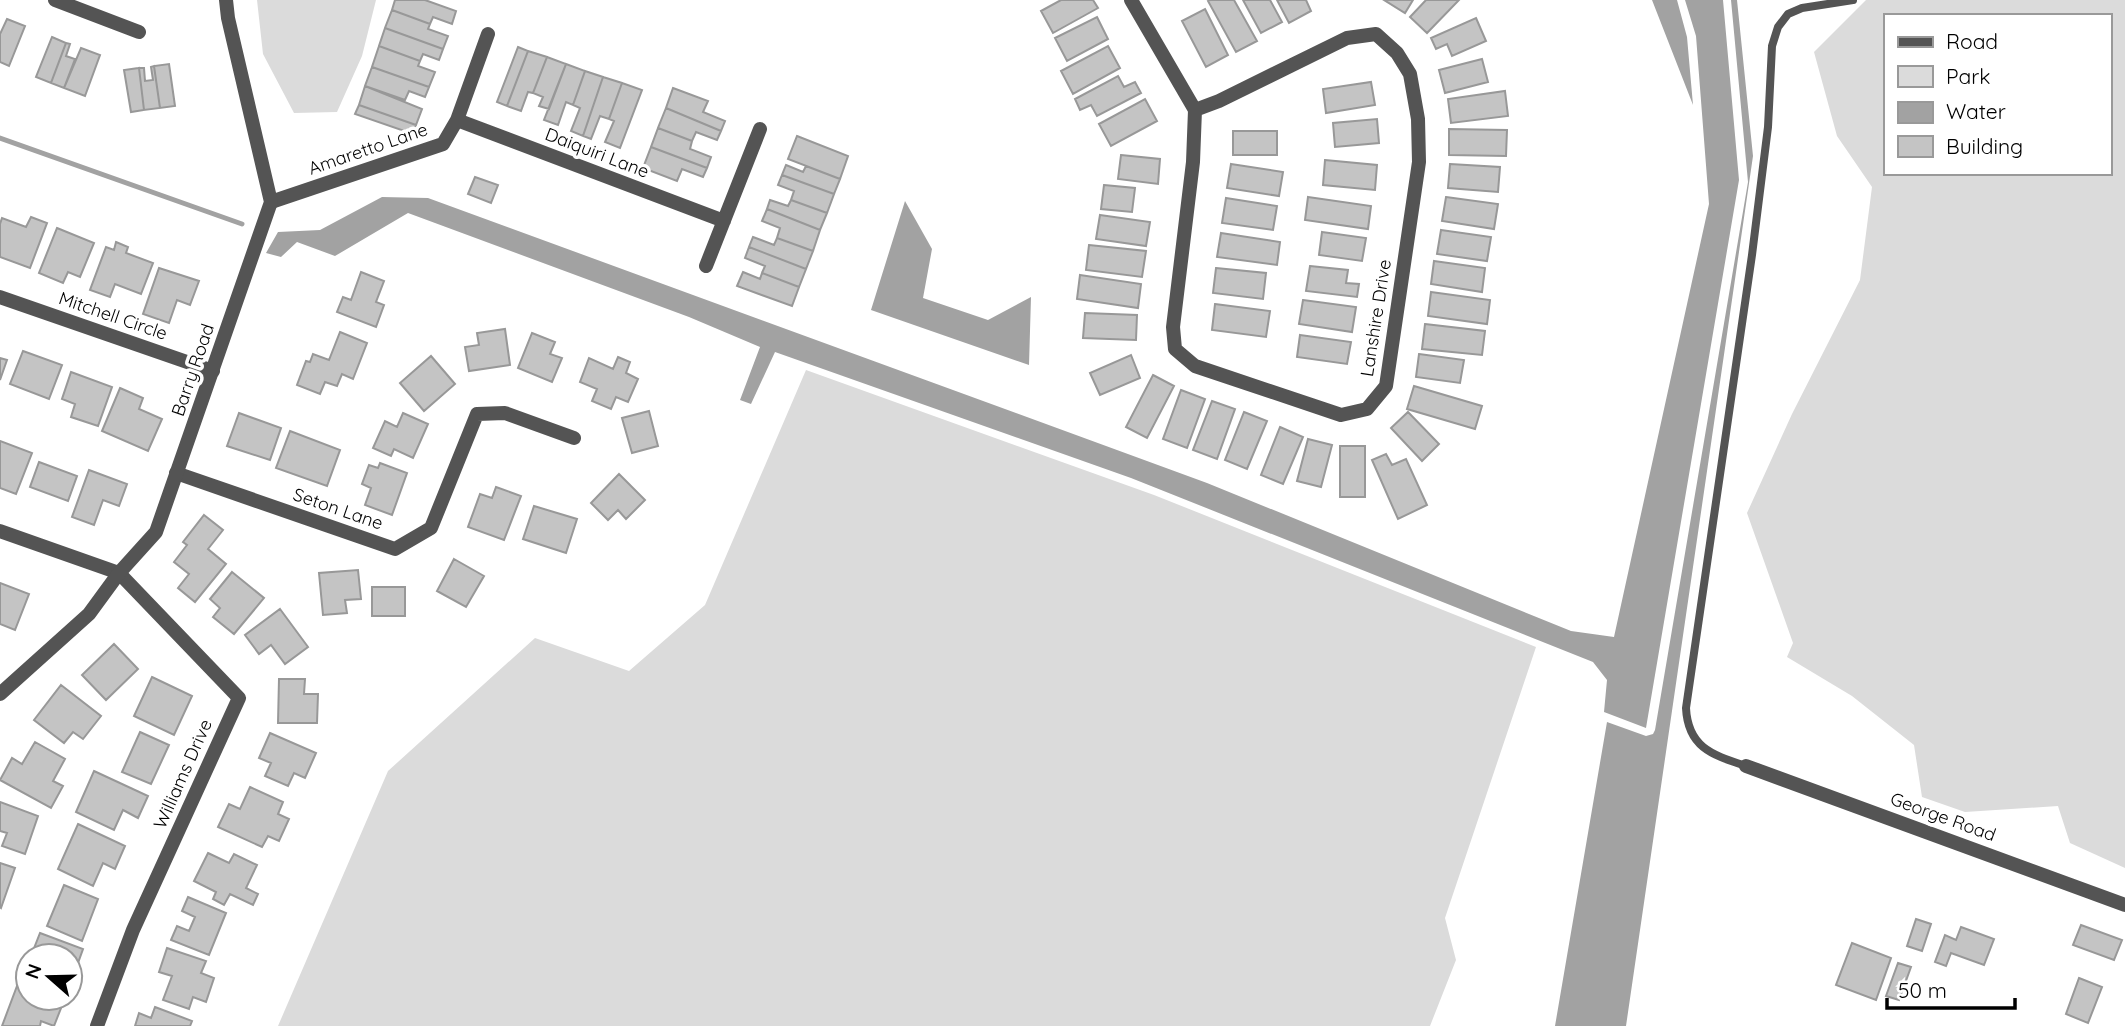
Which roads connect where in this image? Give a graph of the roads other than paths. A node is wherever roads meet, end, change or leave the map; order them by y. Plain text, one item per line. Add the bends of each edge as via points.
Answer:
1 (55, 0) edge
2 (226, 0) edge
3 (1131, 0) edge
4 (1853, 0) edge
5 (139, 32) dead end
6 (488, 34) dead end
7 (1195, 110) junction
8 (457, 120) junction
9 (760, 129) dead end
10 (271, 202) junction
11 (724, 222) junction
12 (706, 266) dead end
13 (0, 297) edge
14 (213, 371) junction
15 (574, 438) dead end
16 (176, 473) junction
17 (0, 531) edge
18 (119, 573) junction
19 (0, 694) edge
20 (1746, 766) joint
21 (2125, 905) edge
22 (97, 1026) edge

1 - 5 street
2 - 10 street
3 - 7 street
4 - 20 lane via 1788,14 1772,46 1768,127 1752,255 1686,708 1687,725 1701,747
6 - 8 street, Amaretto Lane
7 - 7 street, Lanshire Drive via 1347,38 1376,34 1404,63 1418,119 1419,162 1386,386 1367,409 1341,415 1195,366 1175,349 1173,327 1194,162
8 - 10 street, Amaretto Lane via 443,144
8 - 11 street, Daiquiri Lane
9 - 11 street
10 - 14 street, Barry Road
11 - 12 street
13 - 14 street, Mitchell Circle
14 - 16 street, Barry Road
15 - 16 street, Seton Lane via 505,413 477,414 430,528 395,549
16 - 18 street, Barry Road via 156,532
17 - 18 street
18 - 19 street, Barry Road via 89,614
18 - 22 street, Williams Drive via 239,698 133,930
20 - 21 street, George Road

